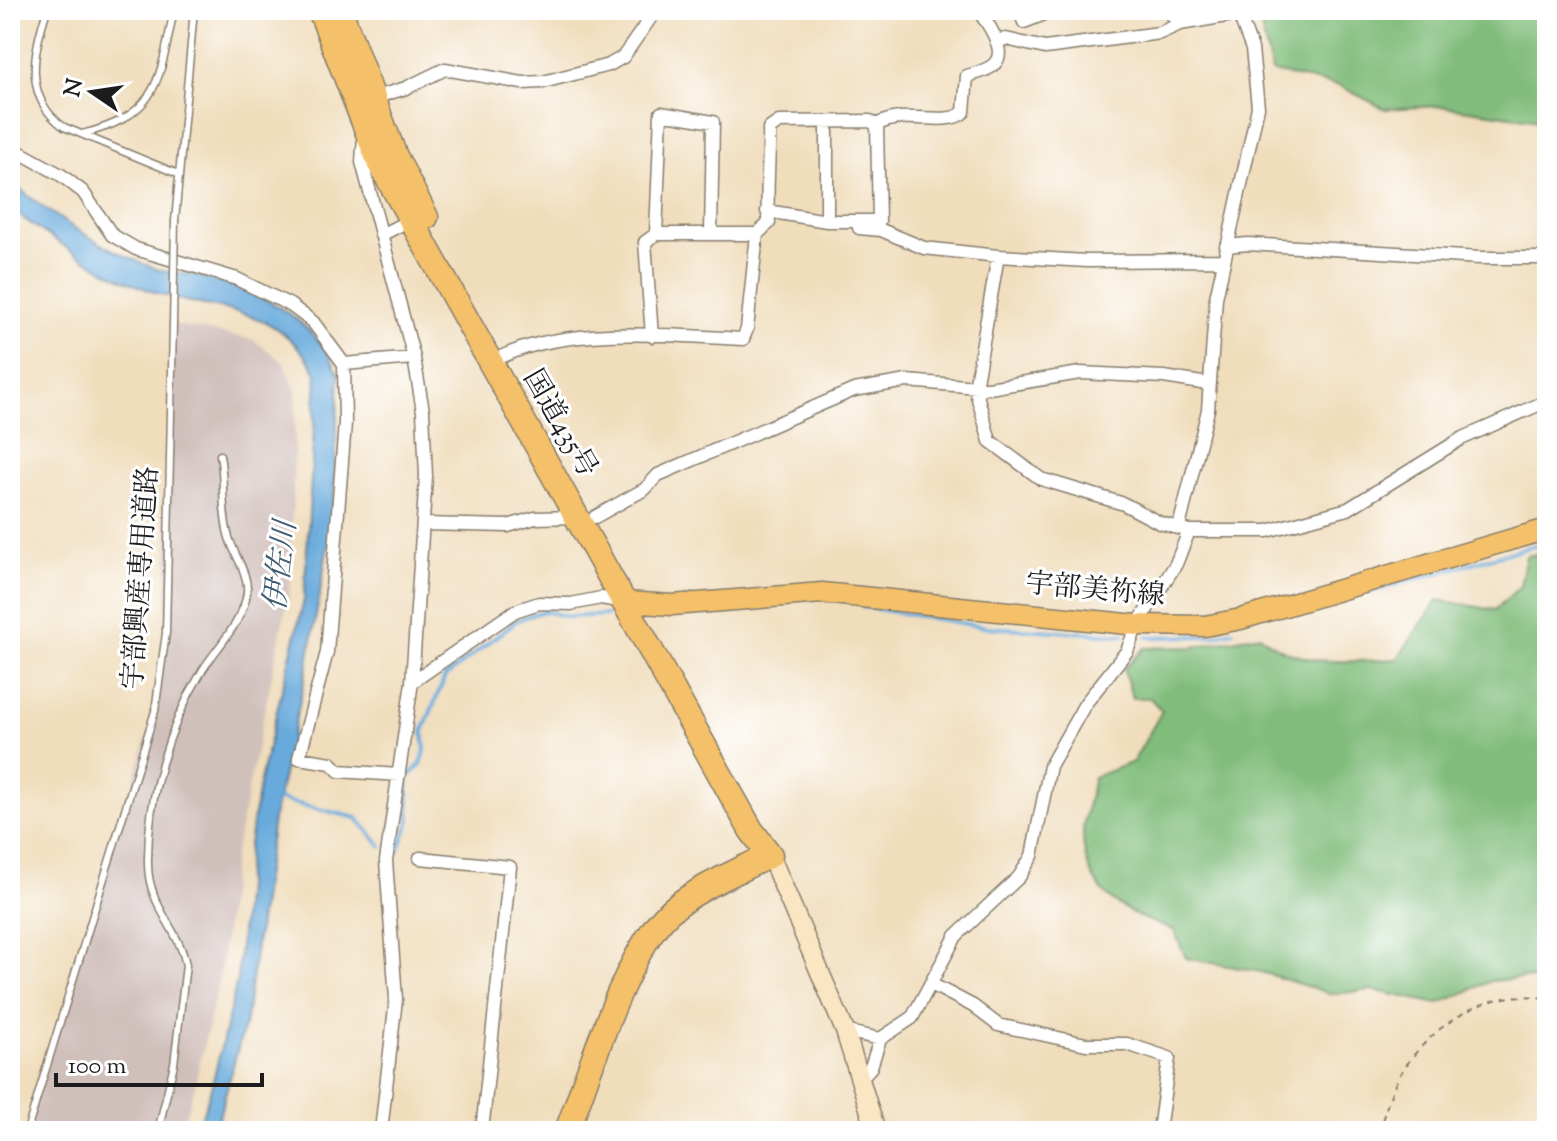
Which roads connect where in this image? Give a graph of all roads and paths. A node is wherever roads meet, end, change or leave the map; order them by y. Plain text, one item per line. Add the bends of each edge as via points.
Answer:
1 (47, 10) edge
2 (174, 10) edge
3 (194, 10) edge
4 (320, 10) edge
5 (340, 10) edge
6 (656, 10) edge
7 (977, 10) edge
8 (1019, 10) edge
9 (1055, 10) edge
10 (1168, 10) edge
11 (1238, 12) edge
12 (1180, 24) junction
13 (996, 41) junction
14 (373, 98) junction
15 (827, 123) junction
16 (877, 125) junction
17 (364, 130) junction
18 (82, 134) junction
19 (10, 147) edge
20 (178, 174) junction
21 (767, 211) junction
22 (417, 216) junction
23 (827, 221) junction
24 (847, 221) junction
25 (711, 233) junction
26 (656, 234) junction
27 (757, 234) junction
28 (381, 235) junction
29 (1226, 246) junction
30 (998, 256) junction
31 (1547, 258) edge
32 (1224, 260) junction
33 (652, 336) junction
34 (414, 358) junction
35 (496, 359) junction
36 (344, 364) junction
37 (1208, 384) junction
38 (975, 388) junction
39 (1547, 401) edge
40 (220, 455) dead end
41 (586, 517) junction
42 (423, 524) junction
43 (1184, 529) junction
44 (1547, 529) edge
45 (635, 603) junction
46 (1137, 625) junction
47 (412, 682) junction
48 (399, 775) junction
49 (770, 855) junction
50 (420, 858) dead end
51 (931, 984) junction
52 (1547, 999) edge
53 (845, 1031) junction
54 (880, 1039) junction
55 (862, 1077) junction
56 (27, 1131) edge
57 (158, 1131) edge
58 (381, 1131) edge
59 (482, 1131) edge
60 (567, 1131) edge
61 (876, 1131) edge
62 (1159, 1131) edge
63 (1378, 1131) edge

1 - 18 lane via 35,60 36,86 49,116
2 - 18 lane via 162,65 142,107 112,127
3 - 20 lane, 宇部興産専用道路
4 - 17 highway, 国道435号
5 - 14 highway, 国道435号
6 - 14 street via 623,57 609,65 522,83 445,69
7 - 13 street
8 - 9 street via 1024,22
10 - 12 street
11 - 12 street
11 - 29 street via 1252,49 1258,107
12 - 13 street via 1160,33 1045,48
13 - 16 street via 998,61 967,76 968,104 959,117 913,115
14 - 22 highway, 国道435号
15 - 16 street
15 - 21 street via 779,122 769,129
15 - 23 street
16 - 24 street via 879,221
17 - 22 highway, 国道435号
17 - 28 street via 362,162
18 - 20 lane
19 - 36 street via 83,192 112,235 136,249 237,279 290,305 313,322
20 - 56 lane, 宇部興産専用道路, bridge via 166,633 155,711
21 - 23 street
21 - 27 street via 769,223
22 - 28 street
22 - 35 highway, 国道435号
23 - 24 street
24 - 30 street via 924,248
25 - 26 street
25 - 26 street via 713,122 661,113
25 - 27 street
26 - 33 street via 645,242
27 - 33 street via 743,339
28 - 34 street
29 - 31 street
29 - 32 street
30 - 32 street
30 - 38 street
32 - 37 street
33 - 35 street via 589,337 516,348
34 - 36 street
34 - 42 street via 423,411
35 - 41 highway, 国道435号
36 - 48 street via 345,423 327,652 299,758 331,763 339,771
37 - 38 street via 1092,372
37 - 43 street via 1208,410
38 - 41 street via 907,381 854,390 658,475 645,489
38 - 43 street via 990,441 1017,464 1049,482
39 - 43 street via 1461,439 1348,509 1267,531
40 - 57 lane via 228,536 247,594 179,719 153,802 151,891 186,965 174,1064
41 - 42 street via 535,518 508,526
41 - 45 highway, 国道435号
42 - 47 street
43 - 46 street via 1176,564
44 - 46 main road, 宇部美祢線 via 1241,619 1205,626
45 - 46 main road, 宇部美祢線 via 822,593
45 - 47 street via 601,598 539,603 515,611
45 - 49 highway, 国道435号 via 765,824
46 - 51 street via 1127,651 1085,704 1050,766 1032,856 1019,877 956,936
47 - 48 street
48 - 58 street via 386,861 396,999
49 - 53 street
49 - 60 highway via 696,894 653,929 634,962
50 - 59 street via 510,867
51 - 54 street via 912,1018
51 - 62 street via 998,1025 1086,1044 1127,1044 1169,1058
52 - 63 path via 1507,994 1458,1016 1401,1073
53 - 54 street
53 - 55 street
54 - 55 street
55 - 61 street

